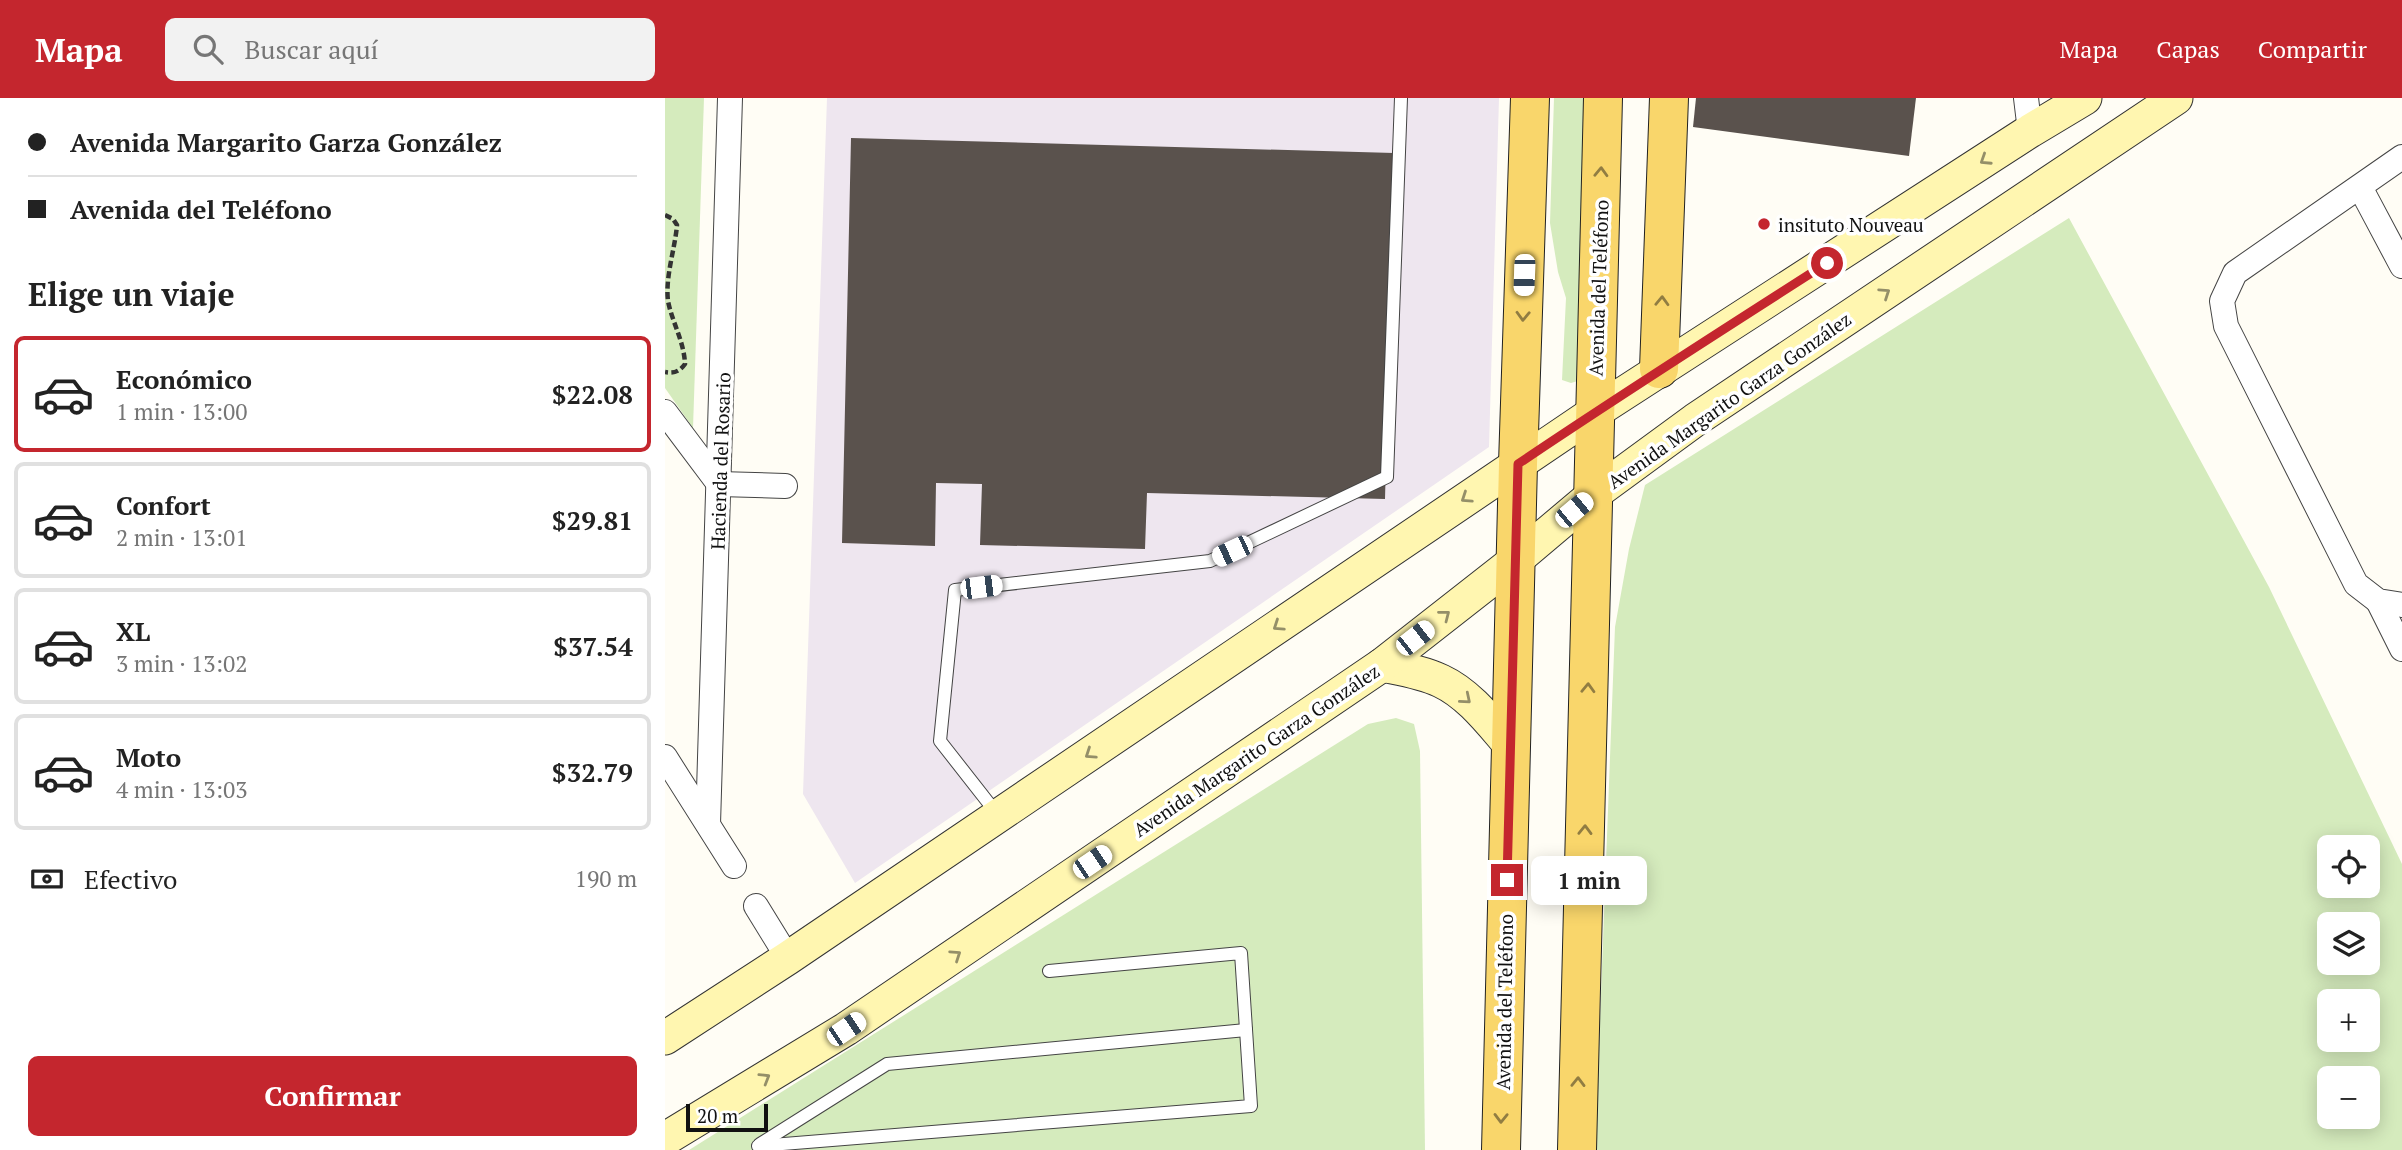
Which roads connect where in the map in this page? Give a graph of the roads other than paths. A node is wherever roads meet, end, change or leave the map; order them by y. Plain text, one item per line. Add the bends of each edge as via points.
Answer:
1 (730, 98) edge
2 (1401, 98) edge
3 (1530, 98) edge
4 (1603, 98) edge
5 (1669, 98) edge
6 (2026, 98) edge
7 (2085, 98) edge
8 (2176, 98) edge
9 (2030, 131) junction
10 (2402, 157) edge
11 (2360, 187) junction
12 (2402, 266) edge
13 (1659, 369) junction
14 (665, 412) edge
15 (1595, 412) junction
16 (1518, 464) junction
17 (719, 484) junction
18 (785, 486) dead end
19 (1594, 494) junction
20 (1515, 560) junction
21 (2390, 603) edge
22 (2402, 649) edge
23 (1382, 664) junction
24 (1510, 745) junction
25 (665, 757) edge
26 (998, 816) junction
27 (708, 824) junction
28 (734, 866) dead end
29 (756, 906) dead end
30 (788, 958) junction
31 (1049, 971) dead end
32 (1246, 1030) junction
33 (665, 1038) edge
34 (665, 1139) edge
35 (755, 1148) edge
36 (1501, 1150) edge
37 (1577, 1150) edge

1 - 17 street, Hacienda del Rosario
2 - 26 lane via 1387,477 1210,561 955,590 940,741
3 -> 16 main road, Avenida del Teléfono
15 -> 4 main road, Avenida del Teléfono
13 -> 5 main road
6 - 9 street
7 - 9 main road
19 -> 8 main road, Avenida Margarito Garza González via 1695,420
9 -> 13 main road
10 - 11 street
11 - 12 street
11 - 21 street via 2235,273 2222,301 2226,326 2356,584
13 - 15 main road
14 - 17 street
15 - 16 main road
15 - 19 main road, Avenida del Teléfono
16 - 20 main road, Avenida del Teléfono
16 -> 26 main road
17 - 18 street
17 - 27 street, Hacienda del Rosario
19 - 20 main road, Avenida Margarito Garza González
37 -> 19 main road, Avenida del Teléfono
23 -> 20 main road, Avenida Margarito Garza González
20 - 24 main road, Avenida del Teléfono
21 - 22 street
23 -> 24 main road via 1425,675 1459,692
34 -> 23 main road, Avenida Margarito Garza González via 846,1029
24 -> 36 main road, Avenida del Teléfono
25 - 27 street
26 - 30 main road
27 - 28 street
29 - 30 street
30 - 33 main road
31 - 32 lane via 1241,953
32 - 35 lane via 887,1064
32 - 35 lane via 1251,1106

